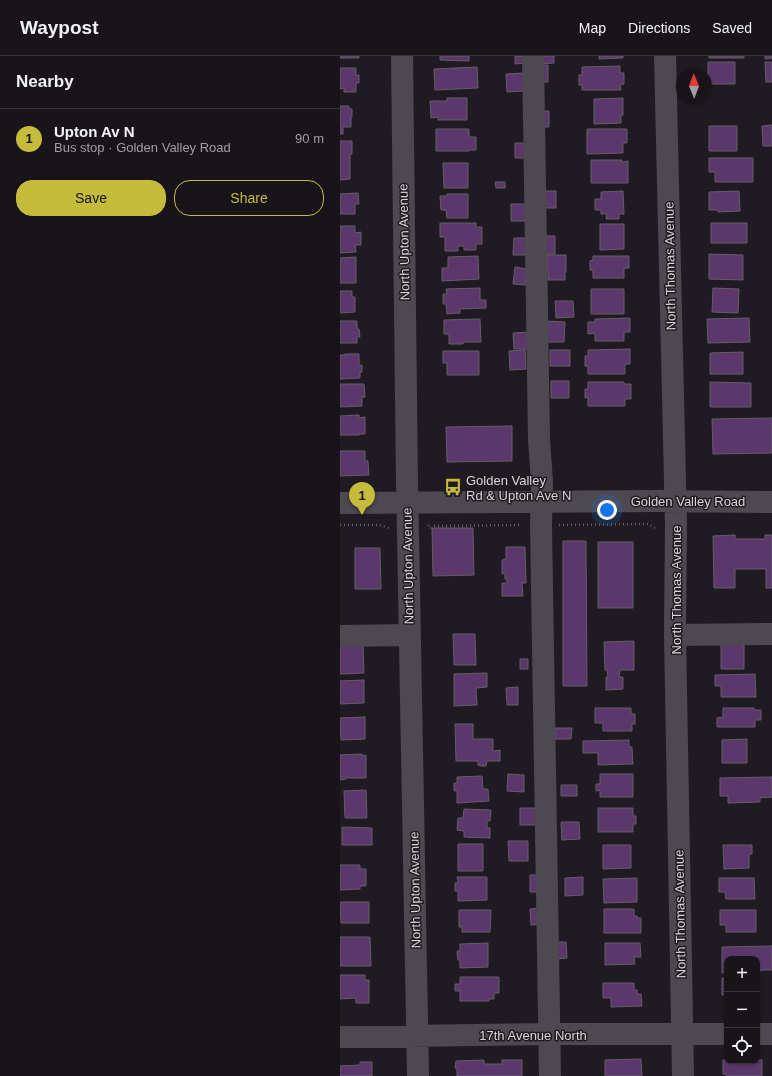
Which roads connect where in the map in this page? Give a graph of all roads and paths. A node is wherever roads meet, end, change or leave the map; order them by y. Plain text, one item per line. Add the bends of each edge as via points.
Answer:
1 (402, 56) edge
2 (532, 56) edge
3 (665, 56) edge
4 (675, 501) junction
5 (340, 502) edge
6 (407, 502) junction
7 (541, 502) junction
8 (772, 502) edge
9 (340, 525) edge
10 (390, 526) dead end
11 (772, 634) edge
12 (410, 635) junction
13 (675, 635) junction
14 (340, 636) edge
15 (549, 1034) junction
16 (682, 1034) junction
17 (724, 1034) edge
18 (760, 1034) edge
19 (772, 1034) edge
20 (418, 1036) junction
21 (340, 1037) edge
22 (418, 1076) edge
23 (550, 1076) edge
24 (683, 1076) edge

1 - 6 street, North Upton Avenue
2 - 7 street
3 - 4 street, North Thomas Avenue
4 - 7 street, Golden Valley Road
4 - 8 street, Golden Valley Road
4 - 13 street, North Thomas Avenue
5 - 6 street, Golden Valley Road
6 - 7 street, Golden Valley Road
6 - 12 street, North Upton Avenue
7 - 15 street
9 - 10 path via 379,525 388,528
11 - 13 street
12 - 14 street
12 - 20 street, North Upton Avenue
13 - 16 street, North Thomas Avenue
15 - 16 street, 17th Avenue North
15 - 20 street, 17th Avenue North
15 - 23 street
16 - 17 street, 17th Avenue North
16 - 24 street, North Thomas Avenue
18 - 19 street
20 - 21 street, 17th Avenue North
20 - 22 street, North Upton Avenue

